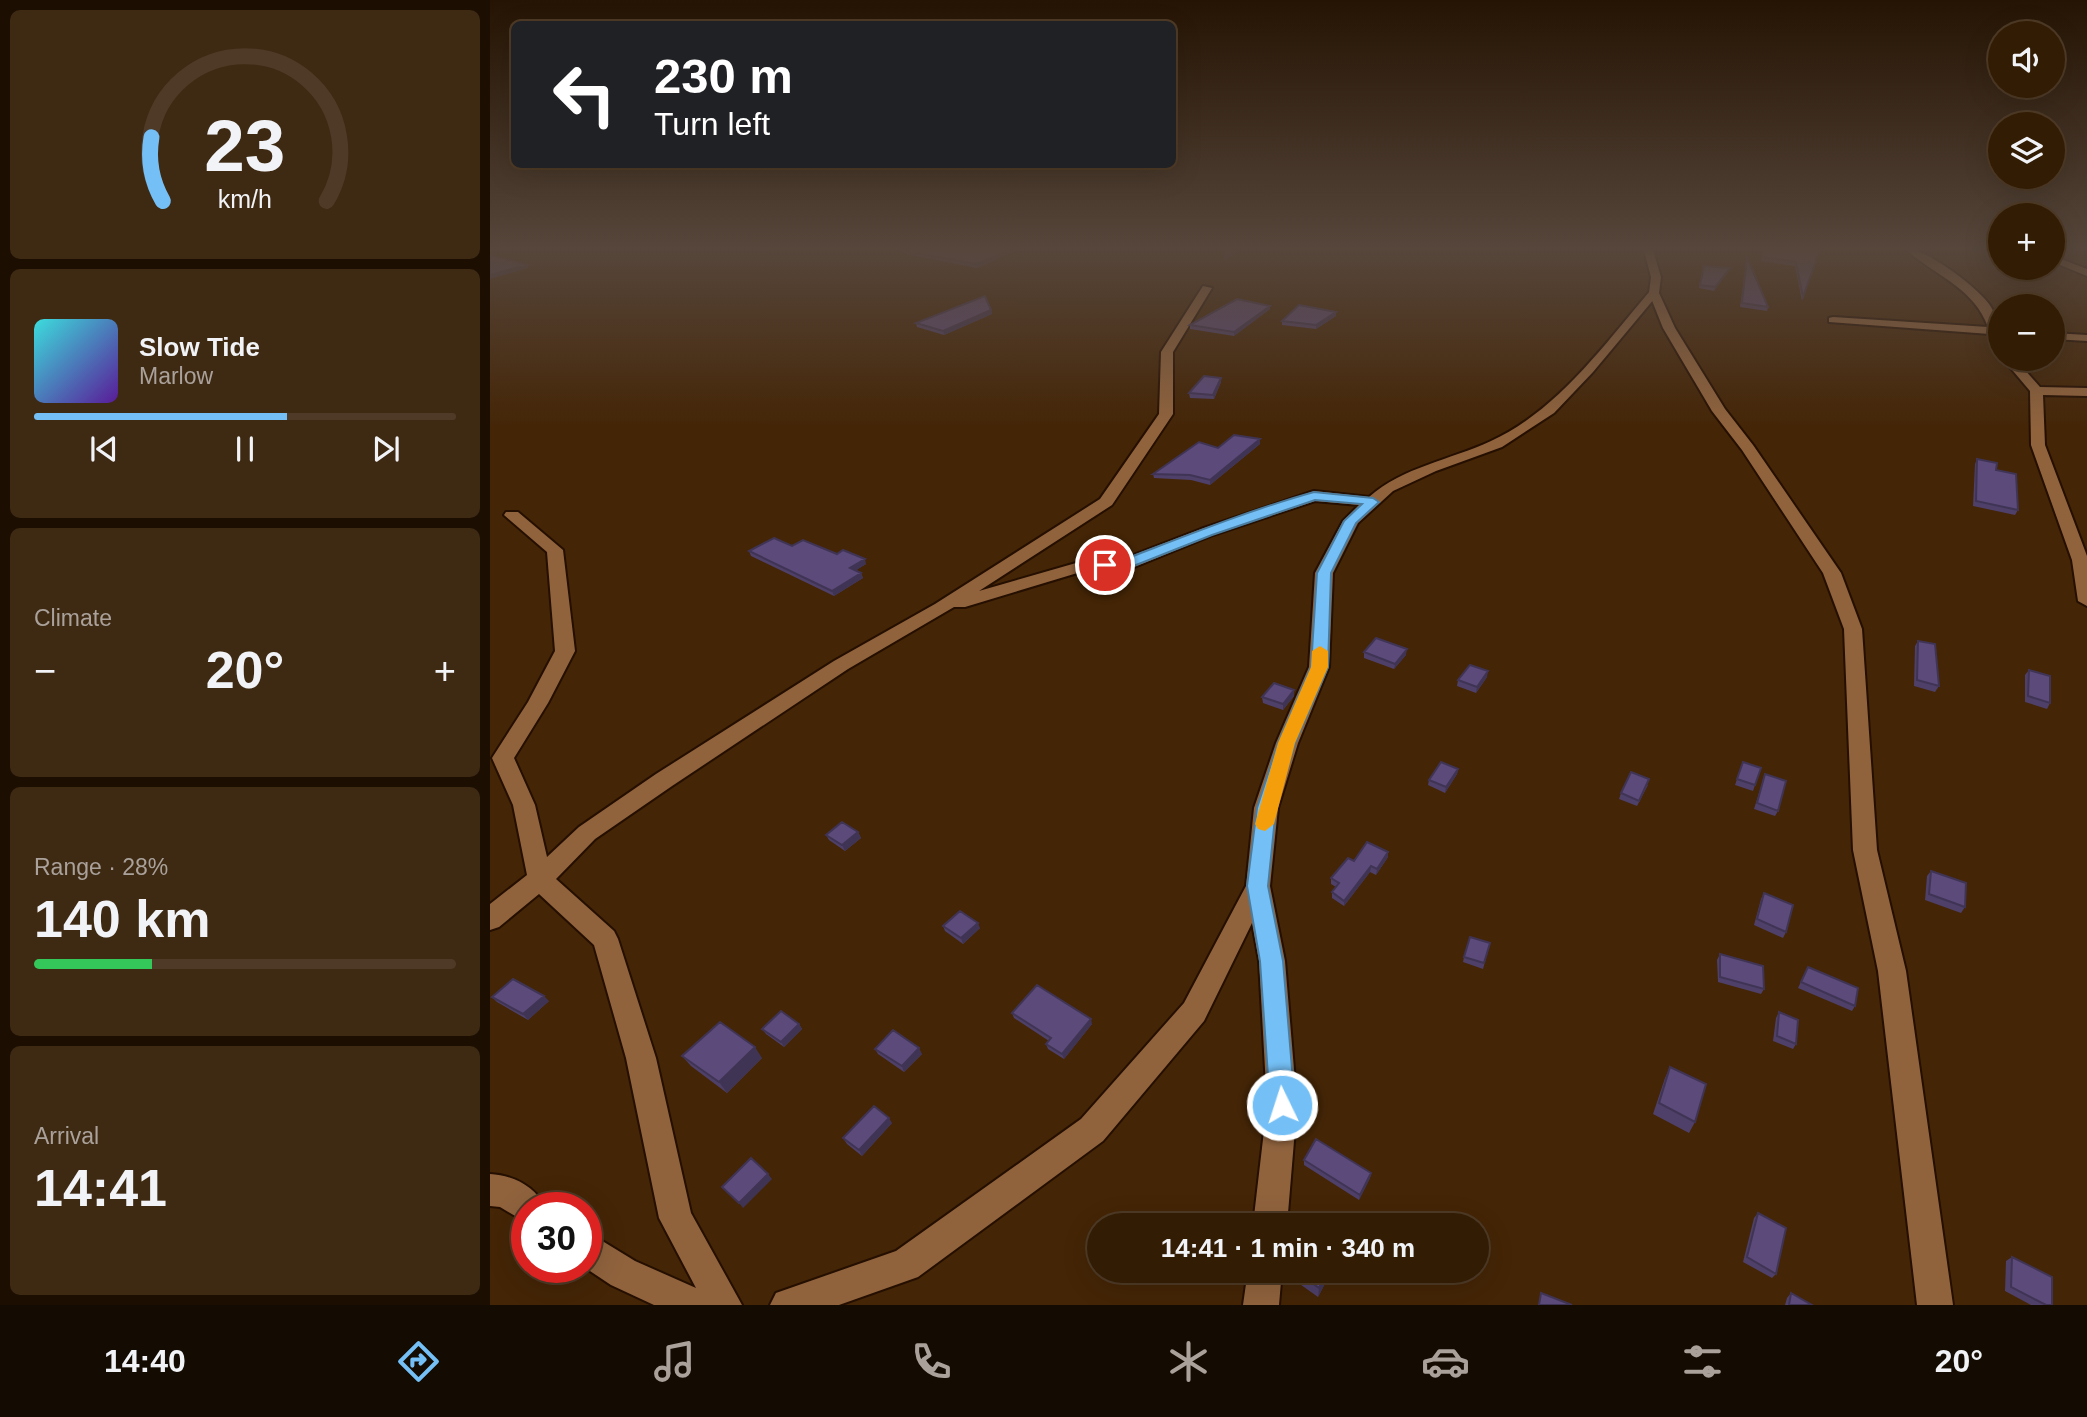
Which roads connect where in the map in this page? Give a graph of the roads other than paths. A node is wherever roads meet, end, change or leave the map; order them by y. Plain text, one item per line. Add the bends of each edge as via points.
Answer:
1 (1193, 308) edge
2 (1641, 308) edge
3 (1660, 308) edge
4 (1833, 320) dead end
5 (1988, 330) edge
6 (2065, 337) edge
7 (2087, 338) edge
8 (2019, 371) edge
9 (2036, 391) junction
10 (2087, 392) edge
11 (1373, 502) junction
12 (512, 515) dead end
13 (2087, 601) edge
14 (941, 608) junction
15 (540, 878) junction
16 (1258, 886) junction
17 (490, 919) edge
18 (490, 1190) edge
19 (511, 1195) edge
20 (1271, 1213) edge
21 (602, 1259) edge
22 (1264, 1283) edge
23 (693, 1305) edge
24 (724, 1305) edge
25 (788, 1305) edge
26 (1261, 1305) edge
27 (1935, 1305) edge

1 - 14 street via 1167,352 1166,414 1106,502
2 - 11 street via 1549,410 1497,444 1388,488
3 - 27 street via 1719,411 1832,573 1853,628 1865,850 1892,971
4 - 5 street
6 - 7 street
8 - 9 street
9 - 10 street
9 - 13 street via 2038,445 2081,560
11 - 14 street via 1314,496 1126,564 1083,566
11 - 16 street via 1350,521 1324,573 1320,667 1287,743 1266,808
12 - 15 street via 555,550 565,651 503,758 524,805
14 - 15 street via 841,665 663,780 587,833
15 - 17 street
15 - 24 street via 605,939 641,1059 676,1218
16 - 20 street via 1272,961 1282,1105
16 - 25 street via 1194,1012 1092,1130 906,1265
18 - 19 street
21 - 23 street
22 - 26 street

